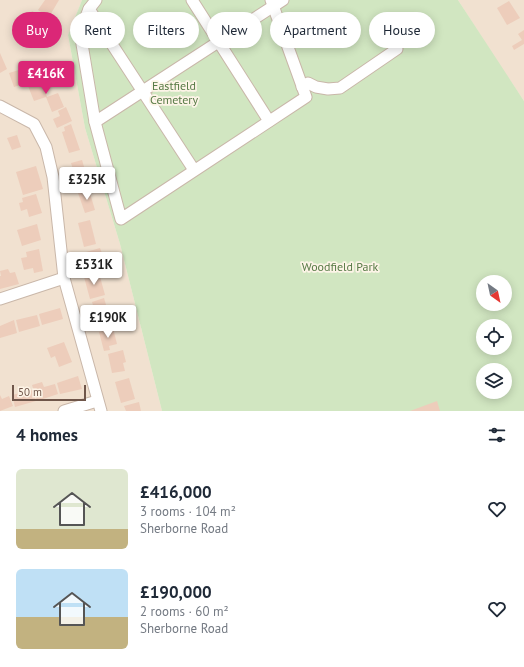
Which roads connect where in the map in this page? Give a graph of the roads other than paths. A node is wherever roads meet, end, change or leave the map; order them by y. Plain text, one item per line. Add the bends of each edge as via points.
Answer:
1 (192, 0) edge
2 (276, 2) edge
3 (92, 4) edge
4 (262, 12) edge
5 (207, 23) edge
6 (210, 48) edge
7 (223, 48) edge
8 (397, 49) dead end
9 (302, 87) junction
10 (142, 91) junction
11 (1, 108) edge
12 (269, 121) junction
13 (95, 122) junction
14 (194, 170) junction
15 (64, 278) junction
16 (0, 299) edge
17 (99, 406) edge
18 (64, 411) edge

1 - 5 street
2 - 4 street
2 - 9 street
3 - 10 street
3 - 13 street via 80,32
6 - 10 street
7 - 12 street
8 - 9 street via 340,88 328,89 308,83
9 - 12 street via 306,97
10 - 13 street
10 - 14 street
11 - 15 street via 34,124 46,147 53,177
12 - 14 street
13 - 14 street via 122,219
15 - 16 street
15 - 17 street
17 - 18 street

